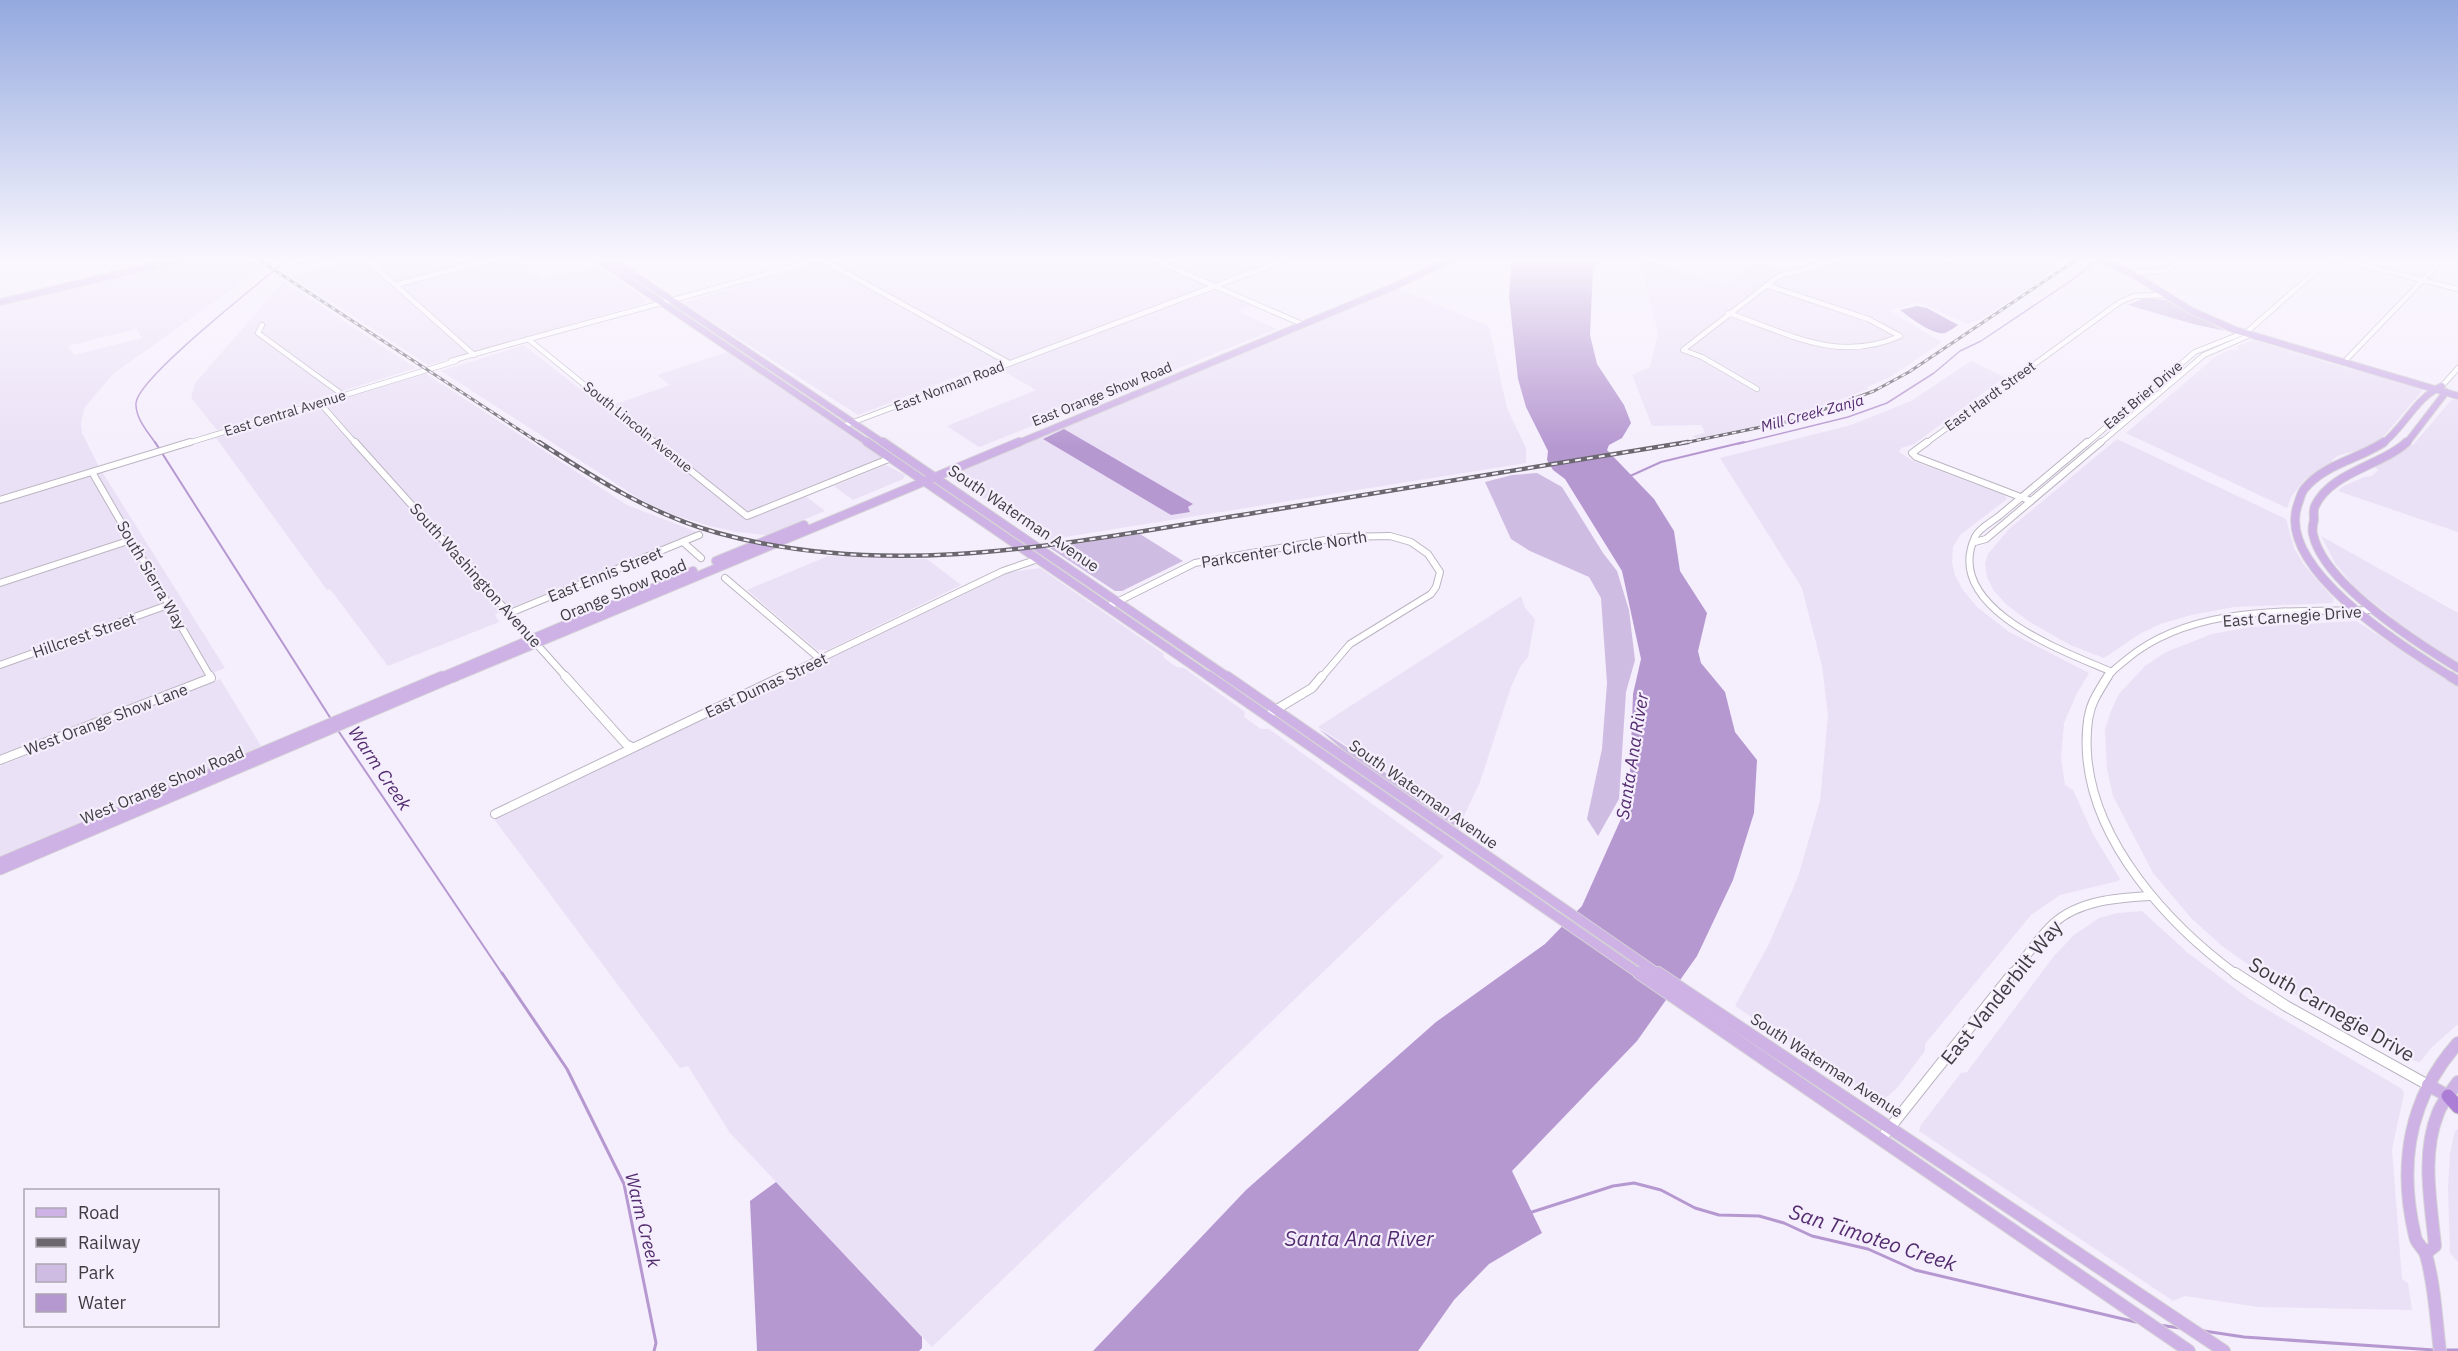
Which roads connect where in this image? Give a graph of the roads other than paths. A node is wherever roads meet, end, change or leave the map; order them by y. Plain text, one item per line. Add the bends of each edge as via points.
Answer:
1 (436, 321) edge
2 (595, 321) edge
3 (689, 321) edge
4 (702, 321) edge
5 (933, 321) edge
6 (1121, 321) edge
7 (1295, 321) edge
8 (1304, 321) edge
9 (1719, 321) edge
10 (1750, 321) edge
11 (1874, 321) edge
12 (2094, 321) edge
13 (2216, 321) edge
14 (2222, 321) edge
15 (2260, 321) edge
16 (2384, 321) edge
17 (1299, 323) junction
18 (262, 325) dead end
19 (2247, 332) junction
20 (528, 339) junction
21 (474, 355) junction
22 (2347, 359) junction
23 (1009, 363) junction
24 (2458, 368) edge
25 (1757, 389) dead end
26 (2441, 389) junction
27 (2458, 391) edge
28 (343, 395) junction
29 (2458, 396) edge
30 (319, 402) junction
31 (852, 422) junction
32 (843, 426) junction
33 (891, 458) junction
34 (92, 472) junction
35 (931, 475) junction
36 (921, 479) junction
37 (2021, 497) junction
38 (0, 500) edge
39 (2031, 501) junction
40 (699, 535) dead end
41 (1396, 538) joint
42 (131, 540) junction
43 (683, 542) junction
44 (1975, 542) junction
45 (701, 558) dead end
46 (1038, 559) junction
47 (725, 578) dead end
48 (0, 583) edge
49 (1119, 602) junction
50 (168, 605) junction
51 (1109, 606) junction
52 (2372, 610) junction
53 (2355, 611) junction
54 (510, 613) junction
55 (535, 640) junction
56 (819, 659) junction
57 (0, 665) edge
58 (2458, 668) edge
59 (2112, 672) junction
60 (211, 678) joint
61 (2458, 681) edge
62 (1270, 713) junction
63 (334, 724) joint
64 (632, 747) junction
65 (262, 755) junction
66 (0, 760) edge
67 (495, 814) dead end
68 (0, 862) edge
69 (0, 870) edge
70 (2151, 896) junction
71 (1685, 998) junction
72 (2458, 1043) edge
73 (2458, 1082) edge
74 (2428, 1085) junction
75 (2453, 1097) edge
76 (2458, 1107) edge
77 (1891, 1127) junction
78 (1881, 1139) junction
79 (2426, 1253) junction
80 (2223, 1350) edge
81 (2189, 1351) edge
82 (2440, 1351) edge

1 - 21 street
2 - 20 street, East Central Avenue
3 - 32 main road, South Waterman Avenue
4 - 31 main road, South Waterman Avenue
5 - 23 street
6 - 23 street, East Norman Road
7 - 17 street
8 - 17 main road, East Orange Show Road
9 - 25 street via 1683,350
10 - 11 street via 1836,348 1871,348 1900,336
12 - 37 street, East Hardt Street via 1913,455
13 - 19 main road
14 - 19 main road
15 - 19 street
16 - 22 street
17 - 35 main road, East Orange Show Road
18 - 28 street via 258,333
19 - 22 main road
19 - 26 main road
19 - 37 street, East Brier Drive via 2195,352
19 - 39 street, East Brier Drive via 2204,355
20 - 21 street, East Central Avenue
20 - 33 street, South Lincoln Avenue via 747,516
21 - 28 street, East Central Avenue
22 - 26 main road
23 - 31 street, East Norman Road
24 - 26 street
26 - 27 main road
26 - 29 main road
26 - 52 main road via 2403,446 2334,484 2320,497 2314,510 2312,529 2323,556 2345,585
26 - 53 main road via 2430,390 2387,440 2317,478 2303,490 2296,505 2294,526 2305,554 2328,585
28 - 30 street, East Central Avenue
30 - 34 street, East Central Avenue
30 - 54 street, South Washington Avenue
31 - 32 street, East Norman Road
31 - 35 main road, South Waterman Avenue
32 - 33 main road, South Waterman Avenue
33 - 36 main road, South Waterman Avenue
34 - 38 street, East Central Avenue
34 - 42 street, South Sierra Way
35 - 36 main road, East Orange Show Road
35 - 49 main road, South Waterman Avenue
36 - 46 main road, South Waterman Avenue
36 - 55 main road, Orange Show Road
37 - 39 street
37 - 44 street, East Brier Drive via 1975,536
39 - 44 street, East Brier Drive via 1986,539
40 - 43 street, East Ennis Street
41 - 49 street, Parkcenter Circle North via 1352,536 1208,560 1184,567
41 - 62 street via 1430,556 1440,572 1436,587 1423,600 1350,644 1321,680
42 - 48 street
42 - 50 street, South Sierra Way
43 - 45 street
43 - 54 street, East Ennis Street
44 - 59 street via 1969,554 1970,574 1998,610 2037,638
46 - 51 main road, South Waterman Avenue
46 - 56 street, East Dumas Street via 1003,571
47 - 56 street
49 - 51 street, Parkcenter Circle North
49 - 62 main road, South Waterman Avenue
50 - 57 street, Hillcrest Street
50 - 60 street, South Sierra Way
51 - 62 main road, South Waterman Avenue
52 - 53 street, East Carnegie Drive
52 - 58 main road
53 - 59 street, East Carnegie Drive via 2249,616 2202,624 2141,648
53 - 61 main road
54 - 55 street, South Washington Avenue
55 - 63 main road, Orange Show Road
55 - 64 street, South Washington Avenue
56 - 64 street, East Dumas Street
59 - 70 street, East Carnegie Drive via 2099,690 2086,723 2087,767 2109,830
60 - 66 street, West Orange Show Lane
62 - 71 main road, South Waterman Avenue
63 - 65 main road, West Orange Show Road
64 - 67 street, East Dumas Street
65 - 68 main road, West Orange Show Road
65 - 69 main road, West Orange Show Road
70 - 74 street, South Carnegie Drive via 2205,949 2247,981
70 - 77 street, East Vanderbilt Way via 2109,899 2080,907 2054,924
71 - 77 main road, South Waterman Avenue
71 - 78 main road, South Waterman Avenue
72 - 74 main road
73 - 75 main road
74 - 75 main road, South Carnegie Drive
74 - 79 main road via 2410,1136 2407,1178 2415,1239
75 - 76 highway
75 - 79 main road via 2438,1113 2433,1137 2431,1194 2435,1246
77 - 78 street, East Vanderbilt Way
77 - 80 main road, South Waterman Avenue
78 - 81 main road, South Waterman Avenue
79 - 82 main road

